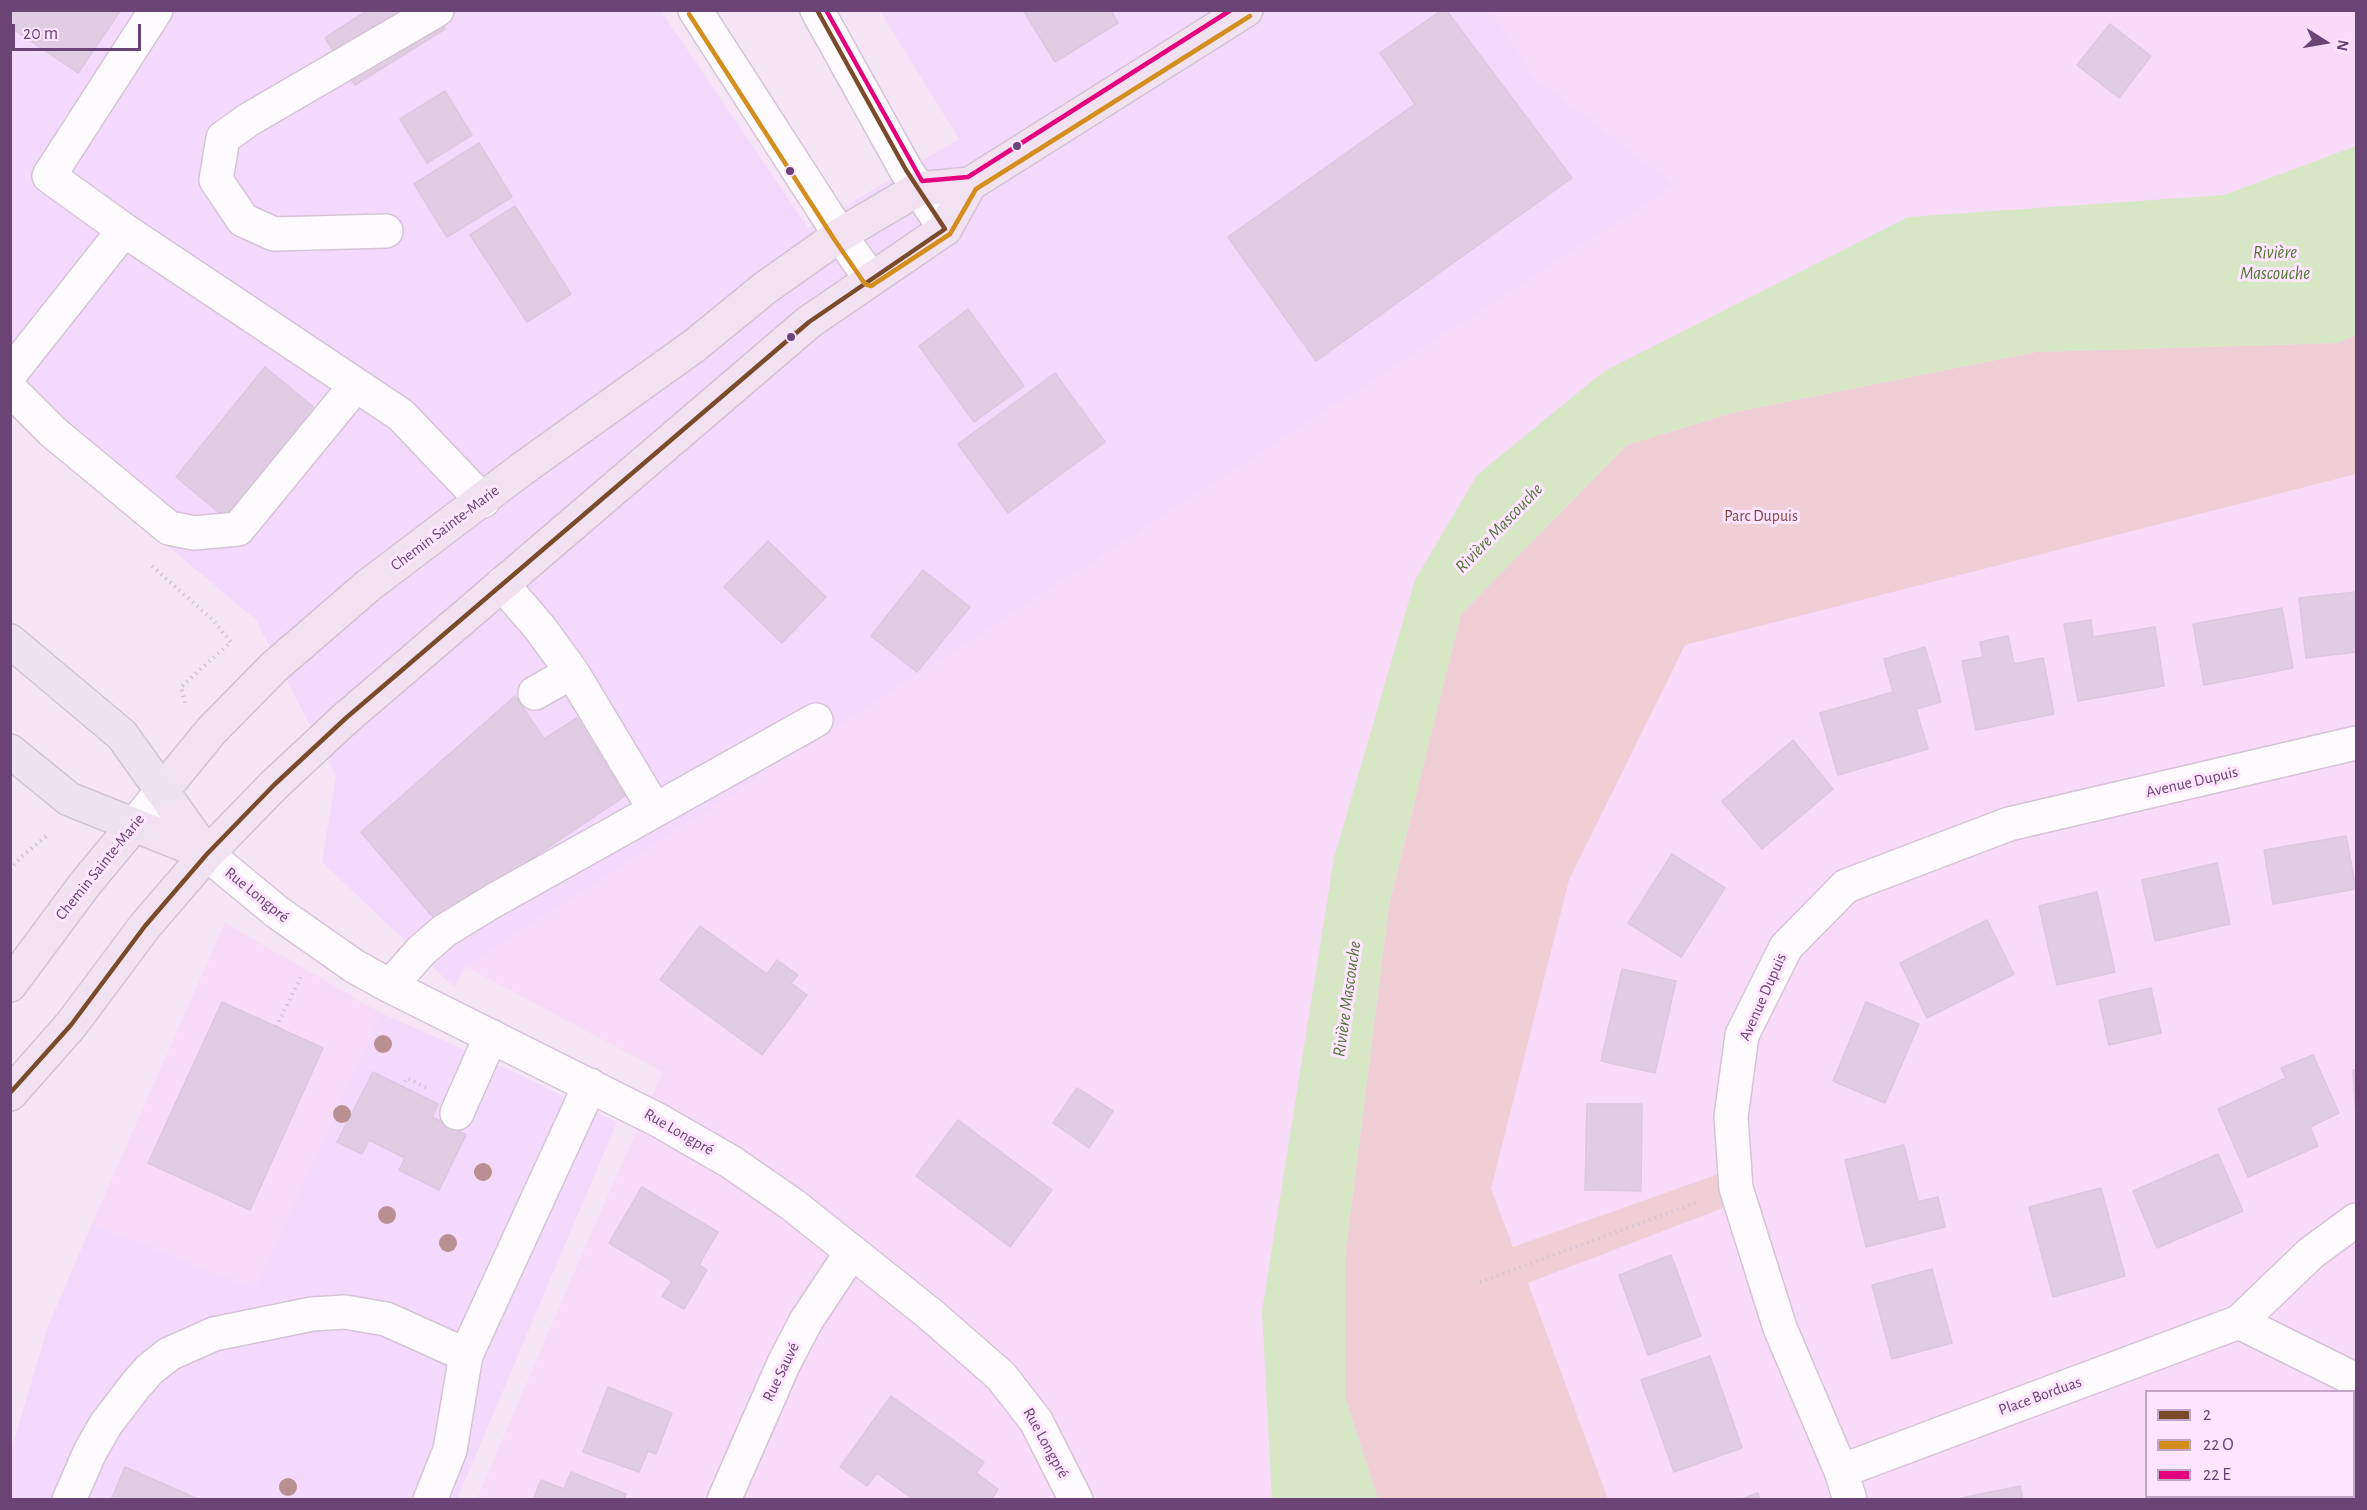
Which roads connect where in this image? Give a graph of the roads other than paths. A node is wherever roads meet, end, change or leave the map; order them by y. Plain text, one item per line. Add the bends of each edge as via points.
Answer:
1 (156, 10) edge
2 (437, 10) edge
3 (696, 10) edge
4 (817, 10) edge
5 (1246, 10) edge
6 (970, 184) junction
7 (918, 189) junction
8 (945, 229) junction
9 (124, 230) junction
10 (386, 231) dead end
11 (840, 235) junction
12 (871, 279) junction
13 (10, 374) edge
14 (356, 385) junction
15 (10, 389) edge
16 (483, 501) junction
17 (502, 584) junction
18 (10, 641) edge
19 (572, 672) junction
20 (535, 693) dead end
21 (816, 720) dead end
22 (2356, 743) edge
23 (10, 751) edge
24 (162, 791) junction
25 (656, 810) junction
26 (134, 825) junction
27 (207, 854) junction
28 (10, 985) edge
29 (390, 986) junction
30 (491, 1036) junction
31 (590, 1085) junction
32 (10, 1094) edge
33 (456, 1113) dead end
34 (2356, 1220) edge
35 (851, 1252) junction
36 (2239, 1322) junction
37 (466, 1354) junction
38 (2356, 1380) edge
39 (1845, 1485) edge
40 (69, 1500) edge
41 (430, 1500) edge
42 (724, 1500) edge
43 (1076, 1500) edge

1 - 9 street via 49,176
2 - 10 street via 223,138 216,180 243,220 274,234
3 - 11 street
4 - 7 street
5 - 6 main road, Chemin Sainte-Marie
6 - 7 main road, Chemin Sainte-Marie
6 - 8 main road, Chemin Sainte-Marie
7 - 8 street
7 - 11 main road, Chemin Sainte-Marie
8 - 12 main road, Chemin Sainte-Marie
9 - 13 street
9 - 14 street
11 - 12 street
11 - 16 main road, Chemin Sainte-Marie
12 - 17 main road, Chemin Sainte-Marie via 809,322
14 - 15 street via 238,529 194,533 169,528 53,432
14 - 16 street via 401,415
16 - 24 main road, Chemin Sainte-Marie via 369,585 303,641 212,730
17 - 19 street
17 - 27 main road, Chemin Sainte-Marie via 338,726
18 - 24 highway via 122,735
19 - 20 street
19 - 25 street
21 - 25 street
22 - 39 street, Avenue Dupuis via 2009,824 1846,886 1786,947 1742,1035 1731,1117 1736,1188 1780,1328
23 - 26 highway via 69,799
24 - 26 street, Chemin Sainte-Marie
24 - 27 main road, Rue Longpré
25 - 29 street via 444,931
26 - 27 main road, Rue Longpré
26 - 28 main road, Chemin Sainte-Marie
27 - 29 street, Rue Longpré via 291,923
27 - 32 main road, Chemin Sainte-Marie via 145,926 71,1025
29 - 30 street, Rue Longpré
30 - 31 street, Rue Longpré
30 - 33 street
31 - 35 street, Rue Longpré via 731,1162
31 - 37 street
34 - 36 street, Place Borduas via 2311,1252
35 - 42 street, Rue Sauvé via 806,1321
35 - 43 street, Rue Longpré via 1001,1377 1036,1421
36 - 38 street
36 - 39 street, Place Borduas
37 - 40 street via 386,1319 345,1312 224,1330 169,1354 150,1369 100,1433
37 - 41 street via 450,1450

